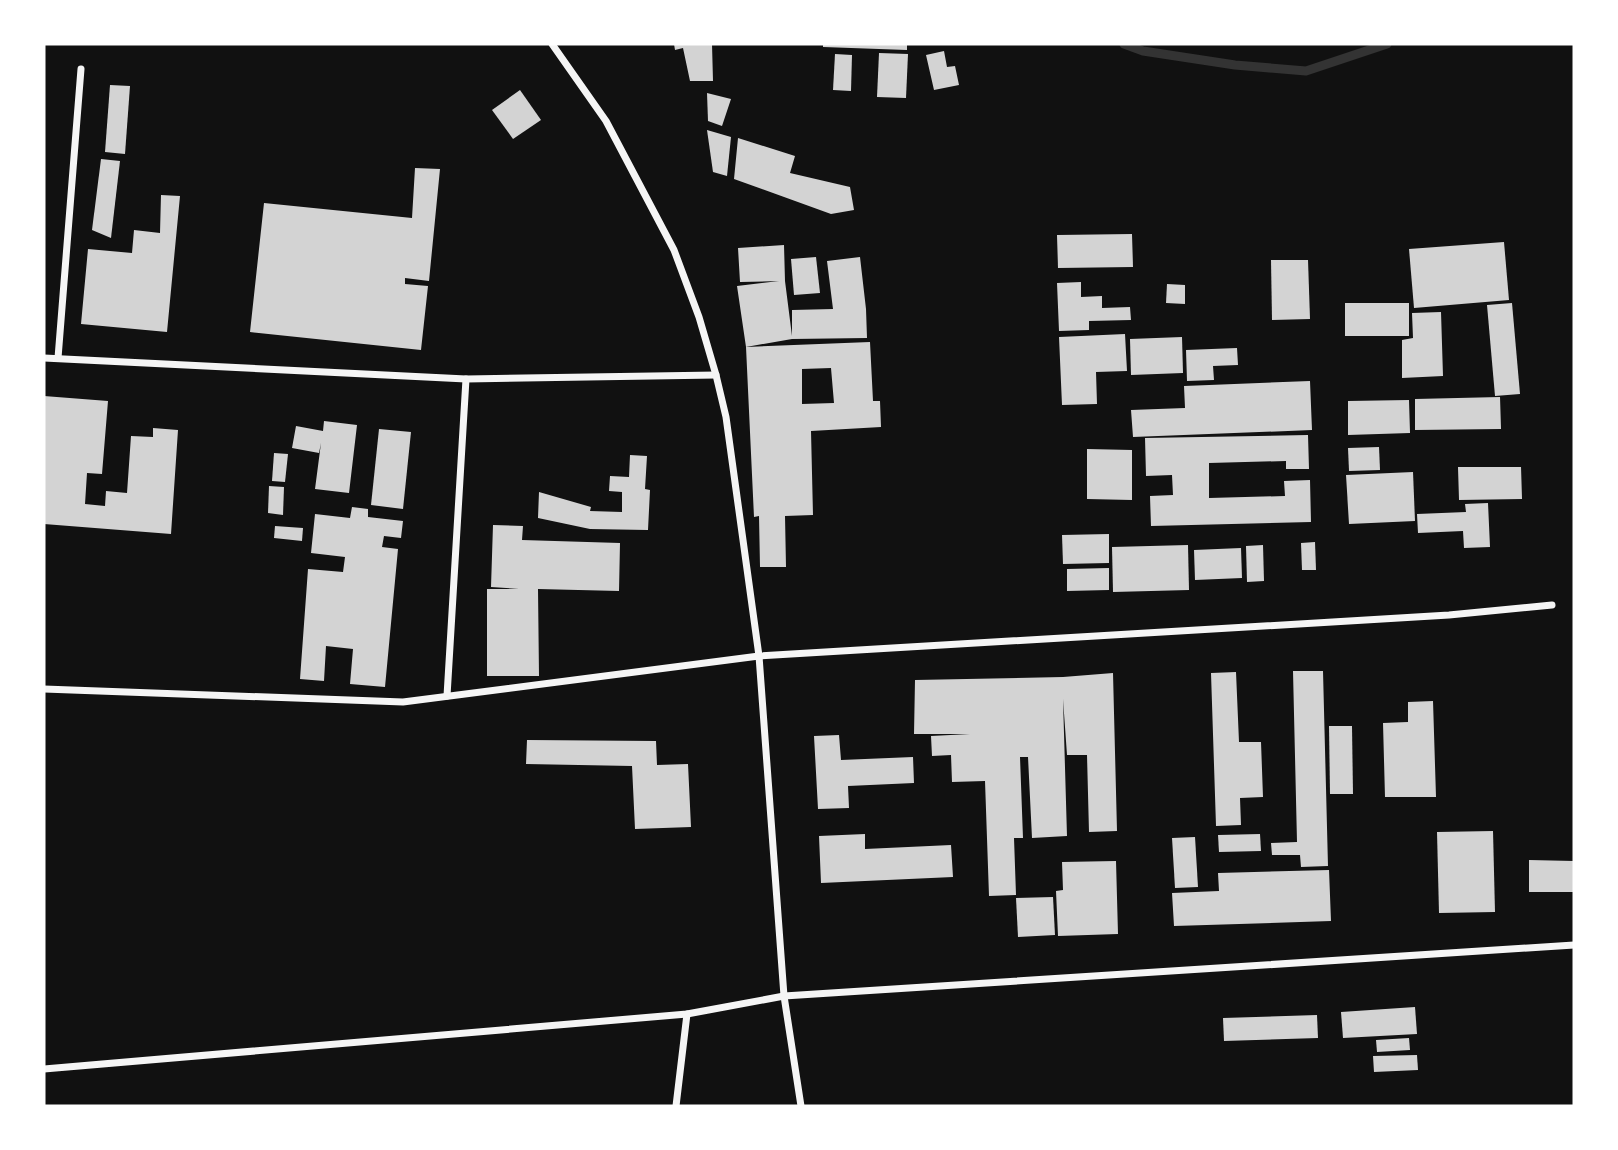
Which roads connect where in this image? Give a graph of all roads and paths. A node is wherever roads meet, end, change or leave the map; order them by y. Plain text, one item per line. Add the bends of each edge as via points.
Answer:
1 (552, 44) edge
2 (81, 69) dead end
3 (44, 358) edge
4 (58, 358) junction
5 (716, 375) junction
6 (466, 379) junction
7 (1552, 605) dead end
8 (759, 656) junction
9 (44, 689) edge
10 (447, 696) junction
11 (1574, 944) edge
12 (785, 996) junction
13 (687, 1014) junction
14 (44, 1069) edge
15 (676, 1106) edge
16 (801, 1106) edge

1 - 5 street via 606,121 674,250
2 - 4 street
3 - 4 street
4 - 6 street
5 - 6 street
5 - 8 street via 726,417
6 - 10 street
7 - 8 street
8 - 10 street
8 - 12 street
9 - 10 street via 403,702
11 - 12 street
12 - 13 street
12 - 16 street
13 - 14 street
13 - 15 street

